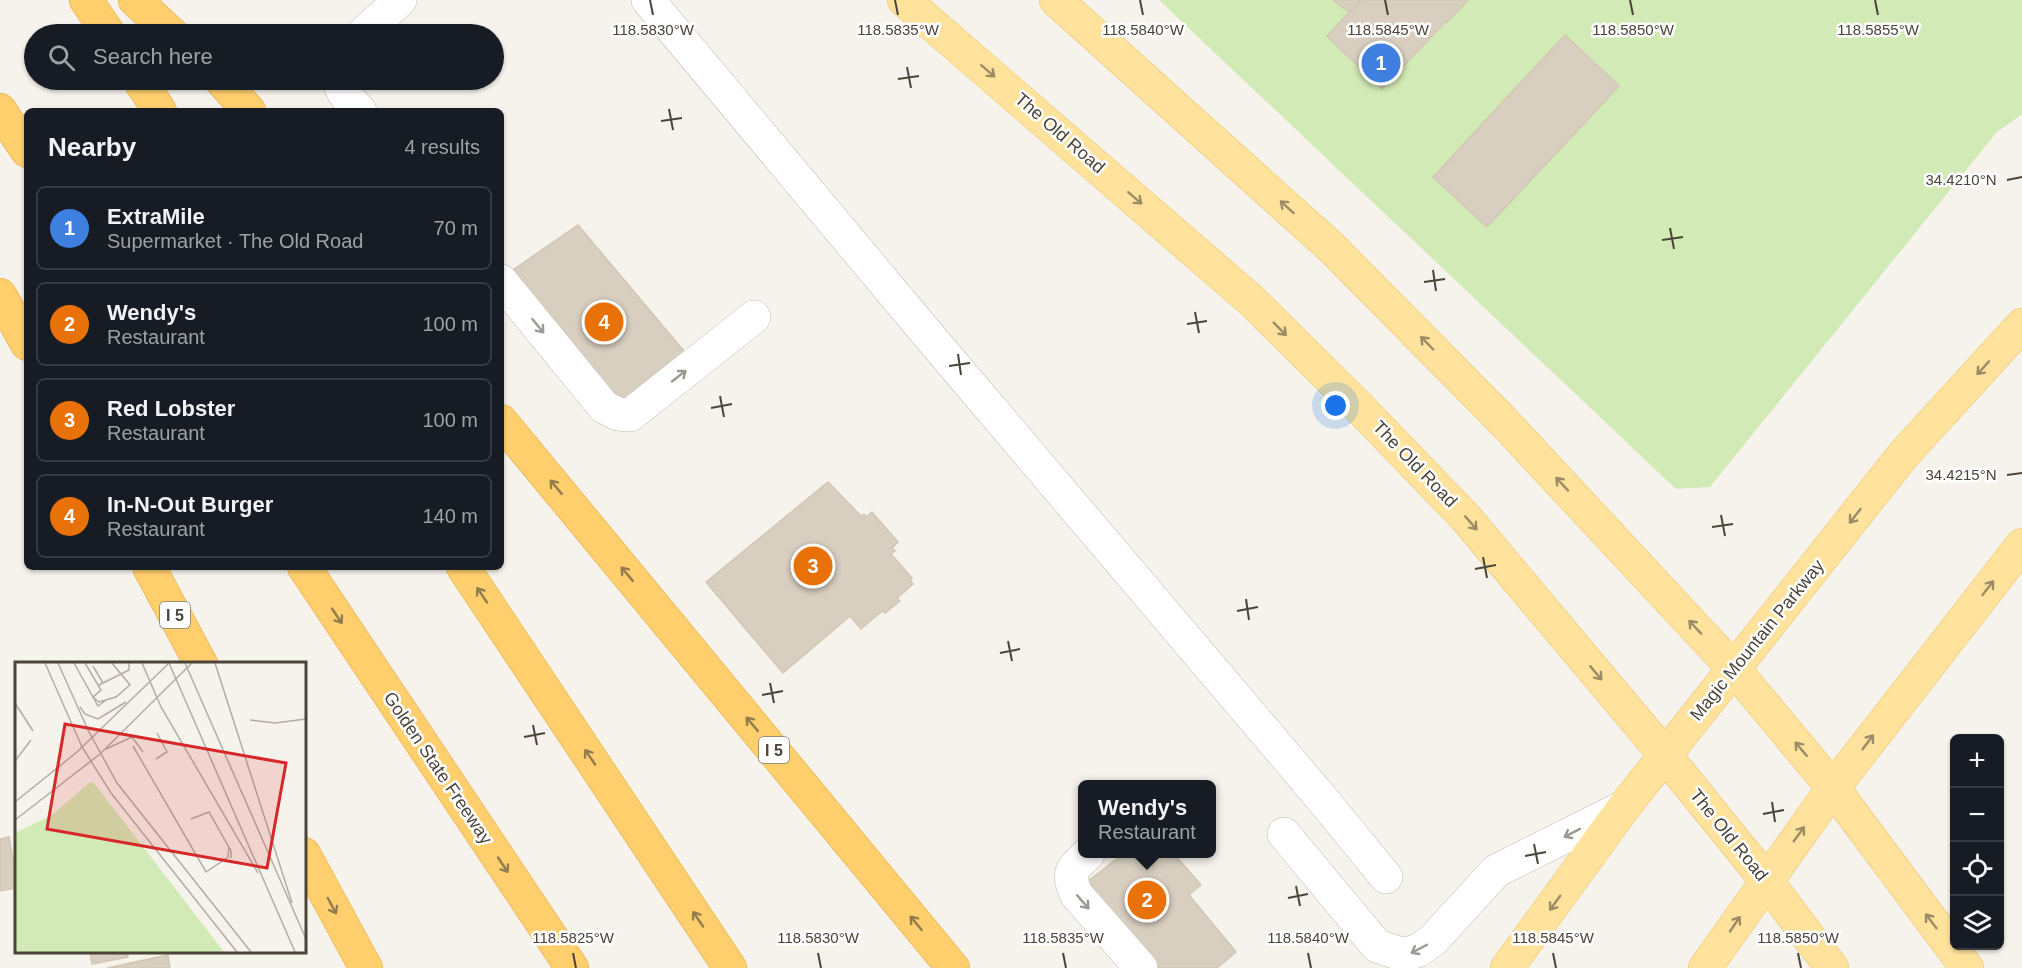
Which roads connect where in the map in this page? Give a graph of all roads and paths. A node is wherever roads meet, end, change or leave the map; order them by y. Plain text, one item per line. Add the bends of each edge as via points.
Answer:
1 (86, 0) edge
2 (135, 0) edge
3 (367, 0) edge
4 (400, 0) edge
5 (648, 0) edge
6 (904, 0) edge
7 (1056, 0) edge
8 (102, 24) edge
9 (161, 24) edge
10 (345, 24) edge
11 (374, 24) edge
12 (146, 90) edge
13 (230, 90) edge
14 (343, 90) edge
15 (366, 90) edge
16 (158, 108) edge
17 (246, 108) edge
18 (357, 108) edge
19 (371, 108) edge
20 (0, 110) edge
21 (24, 146) edge
22 (504, 285) edge
23 (0, 295) edge
24 (754, 316) dead end
25 (2022, 325) edge
26 (24, 339) edge
27 (504, 425) edge
28 (2022, 545) edge
29 (150, 570) edge
30 (306, 570) edge
31 (465, 570) edge
32 (200, 662) edge
33 (1734, 669) junction
34 (1665, 755) junction
35 (1833, 788) junction
36 (1624, 807) junction
37 (1284, 834) dead end
38 (306, 858) edge
39 (1084, 858) edge
40 (1386, 877) dead end
41 (1766, 880) junction
42 (366, 968) edge
43 (572, 968) edge
44 (730, 968) edge
45 (953, 968) edge
46 (1141, 968) edge
47 (1507, 968) edge
48 (1705, 968) edge
49 (1832, 968) edge
50 (1966, 968) edge

1 - 8 highway
2 - 9 highway
3 - 10 lane
4 - 11 lane
5 - 40 lane
6 -> 34 main road, The Old Road via 1252,301 1344,391 1466,518
33 -> 7 main road via 1503,421 1341,256
12 - 16 highway
13 - 17 highway
14 - 18 lane
15 - 19 lane
20 - 21 highway
22 -> 24 lane via 604,407 618,414 630,415
23 - 26 highway
25 -> 33 main road, Magic Mountain Parkway via 1904,454
45 -> 27 highway, I 5
35 -> 28 main road
29 - 32 highway, I 5
30 -> 43 highway, Golden State Freeway
44 -> 31 highway
33 - 34 main road, Magic Mountain Parkway
35 -> 33 main road
34 - 36 main road, Magic Mountain Parkway
34 - 41 main road, The Old Road
41 -> 35 main road
50 -> 35 main road
36 -> 37 lane via 1496,871 1433,940 1404,955 1377,946
36 -> 47 main road, Magic Mountain Parkway
38 -> 42 highway
39 -> 46 lane via 1074,867 1070,879 1076,894
48 -> 41 main road
41 - 49 main road, The Old Road

